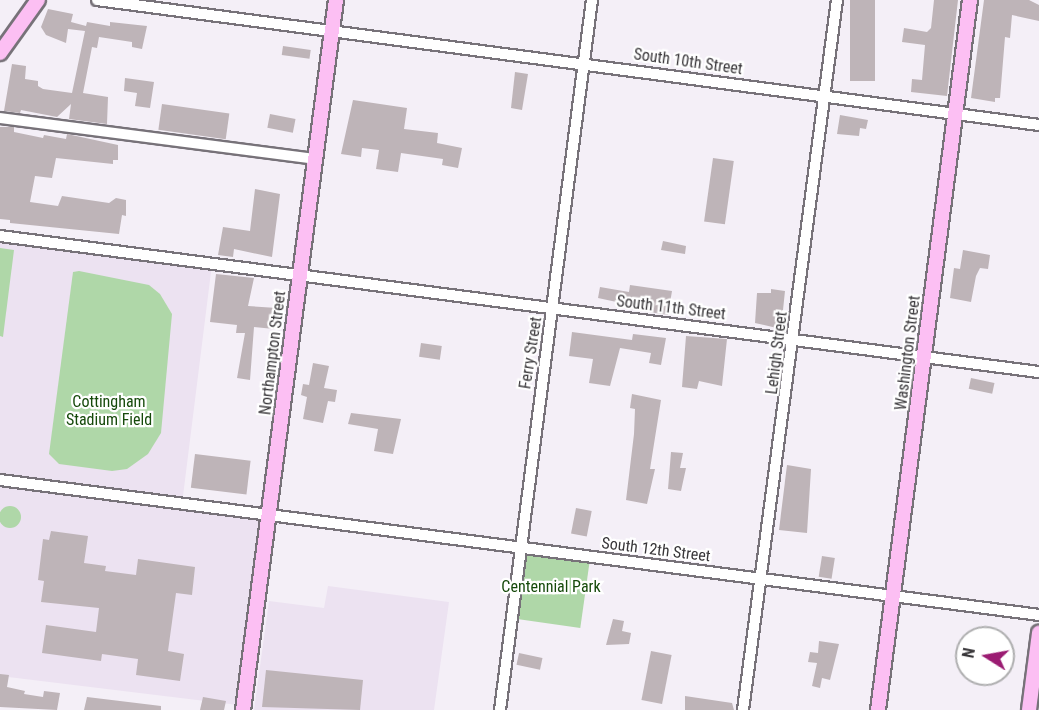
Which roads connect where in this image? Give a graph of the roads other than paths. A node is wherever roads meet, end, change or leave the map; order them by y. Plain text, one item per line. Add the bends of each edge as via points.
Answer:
1 (38, 0) edge
2 (97, 0) edge
3 (336, 0) edge
4 (592, 0) edge
5 (837, 0) edge
6 (970, 0) edge
7 (332, 31) junction
8 (0, 53) edge
9 (585, 64) junction
10 (824, 96) junction
11 (956, 114) junction
12 (0, 118) edge
13 (1039, 125) edge
14 (315, 159) junction
15 (0, 236) edge
16 (300, 275) junction
17 (554, 308) junction
18 (794, 339) junction
19 (924, 357) junction
20 (1039, 372) edge
21 (0, 480) edge
22 (269, 514) junction
23 (522, 547) junction
24 (762, 579) junction
25 (893, 596) junction
26 (1039, 615) edge
27 (1039, 633) edge
28 (243, 710) edge
29 (500, 710) edge
30 (743, 710) edge
31 (878, 710) edge
32 (1029, 710) edge

1 - 8 main road
2 - 7 street, South 10th Street
3 - 7 main road, Northampton Street
4 - 9 street, Ferry Street
5 - 10 street, Lehigh Street
6 - 11 main road, Washington Street
7 - 9 street, South 10th Street
7 - 14 main road, Northampton Street
9 - 10 street, South 10th Street
9 - 17 street, Ferry Street
10 - 11 street, South 10th Street
10 - 18 street, Lehigh Street
11 - 13 street, South 10th Street
11 - 19 main road, Washington Street
12 - 14 street
14 - 16 main road, Northampton Street
15 - 16 street, South 11th Street
16 - 17 street, South 11th Street
16 - 22 main road, Northampton Street
17 - 18 street, South 11th Street
17 - 23 street, Ferry Street
18 - 19 street, South 11th Street
18 - 24 street, Lehigh Street
19 - 20 street, South 11th Street
19 - 25 main road, Washington Street
21 - 22 street, South 12th Street
22 - 23 street, South 12th Street
22 - 28 main road, Northampton Street
23 - 24 street, South 12th Street
23 - 29 street, Ferry Street
24 - 25 street, South 12th Street
24 - 30 street, Lehigh Street
25 - 26 street, South 12th Street
25 - 31 main road, Washington Street
27 - 32 main road

